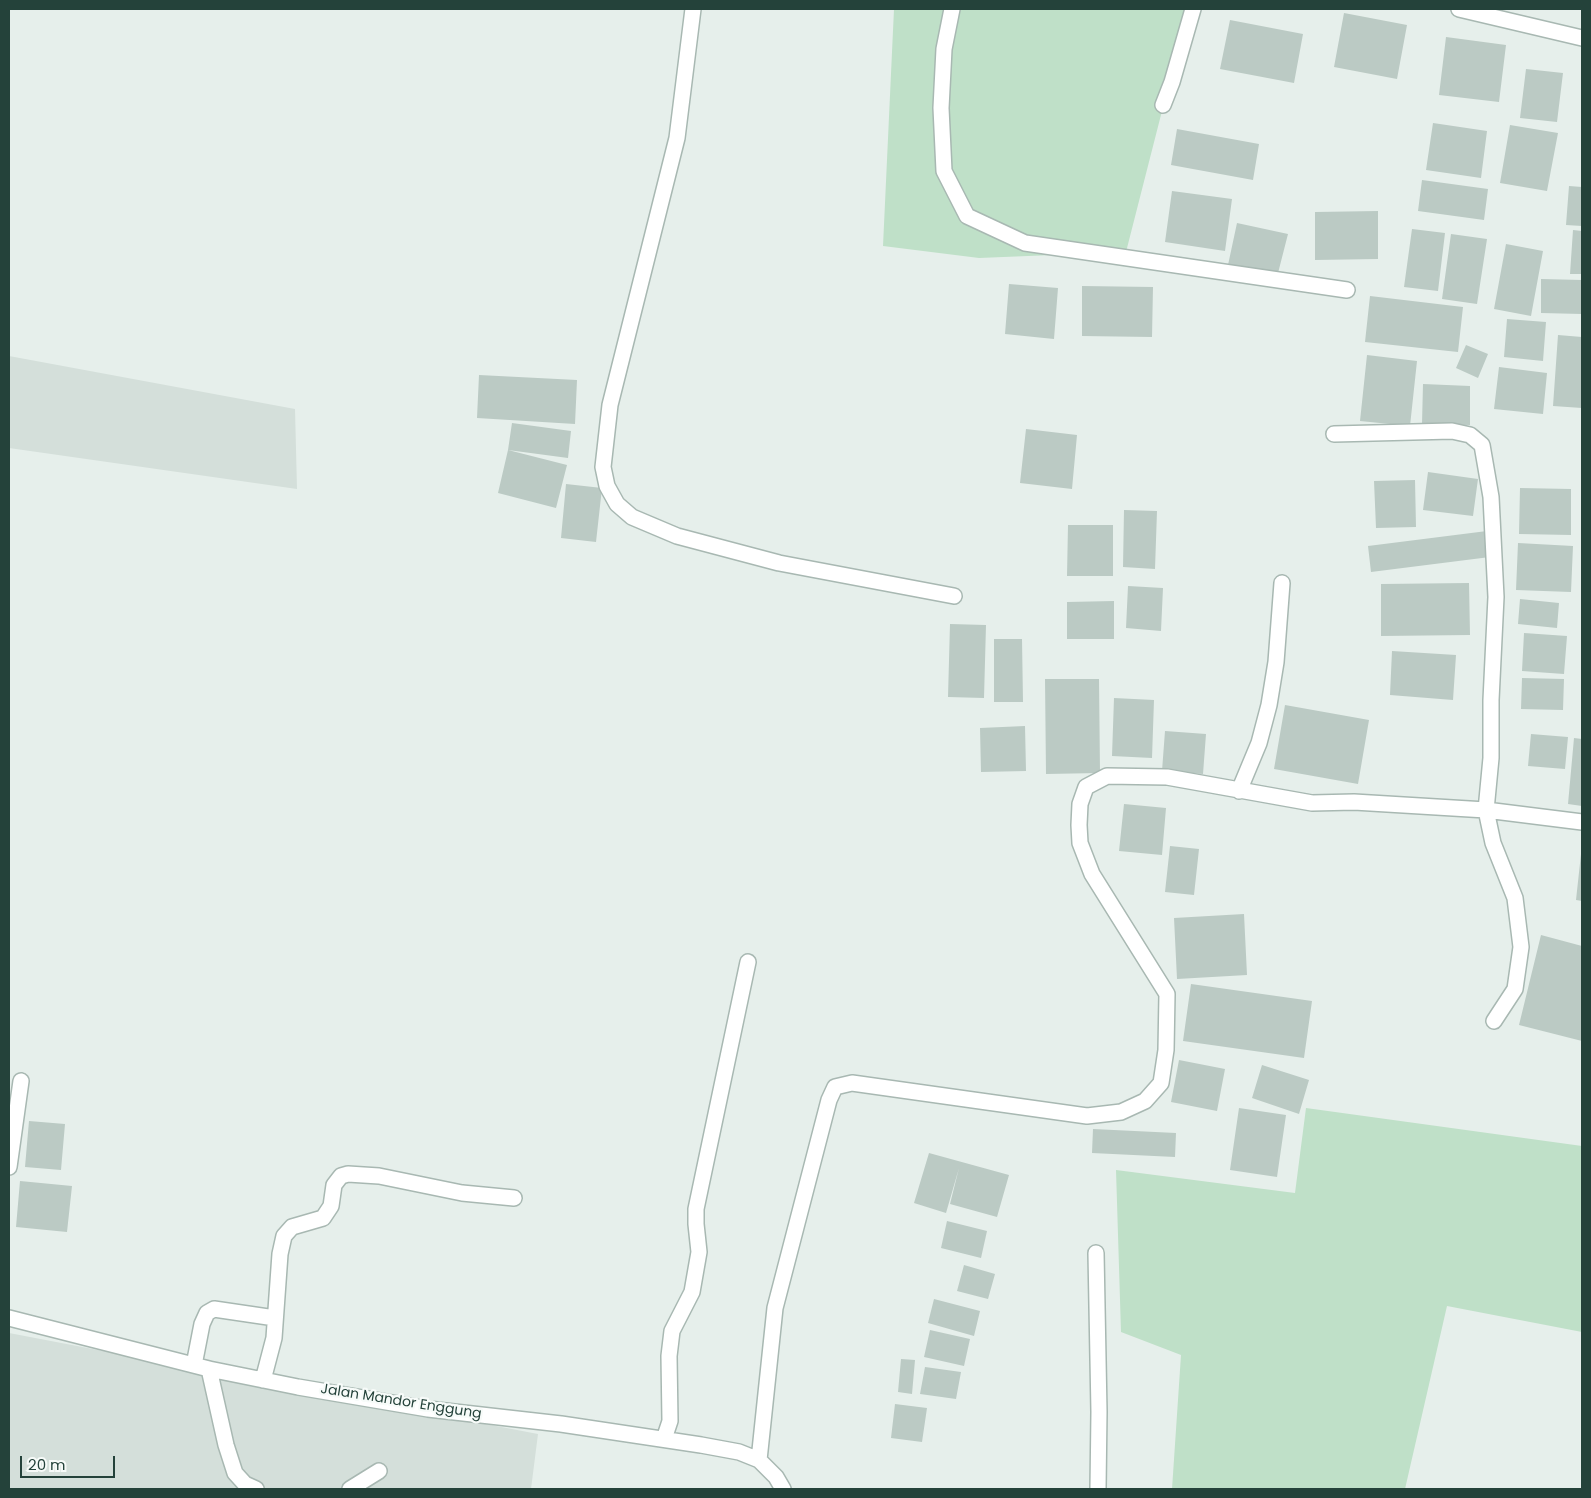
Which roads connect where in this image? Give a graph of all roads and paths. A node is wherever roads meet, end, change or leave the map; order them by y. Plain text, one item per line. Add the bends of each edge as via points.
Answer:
1 (693, 9) edge
2 (952, 9) edge
3 (1192, 9) edge
4 (1459, 9) edge
5 (1501, 13) edge
6 (1582, 38) edge
7 (1163, 105) dead end
8 (1347, 290) dead end
9 (1334, 434) dead end
10 (1282, 583) dead end
11 (954, 596) dead end
12 (1239, 791) junction
13 (1486, 810) junction
14 (1582, 822) edge
15 (748, 962) dead end
16 (1494, 1020) dead end
17 (21, 1081) dead end
18 (9, 1167) edge
19 (514, 1198) dead end
20 (1096, 1252) dead end
21 (9, 1318) edge
22 (275, 1318) junction
23 (202, 1367) junction
24 (263, 1380) junction
25 (664, 1439) junction
26 (759, 1460) junction
27 (379, 1471) dead end
28 (256, 1489) edge
29 (350, 1489) edge
30 (783, 1489) edge
31 (1098, 1489) edge

1 - 11 street via 677,138 610,405 602,467 607,486 617,504 632,517 677,536 779,563
2 - 8 street via 944,49 941,108 944,170 967,216 1025,244
3 - 7 street
4 - 5 street
5 - 6 street
9 - 13 street via 1452,432 1470,435 1482,445 1491,497 1496,596 1491,758
10 - 12 street via 1269,705 1259,742
12 - 13 street via 1312,803 1354,802
12 - 26 street via 1167,777 1107,776 1086,787 1080,804 1080,843 1092,874 1167,994 1166,1050 1161,1083 1145,1100 1121,1112 1087,1116 852,1083 835,1088 828,1100 775,1308
13 - 14 street
13 - 16 street via 1492,843 1515,898 1520,947 1515,989
15 - 25 street via 696,1210 699,1252 692,1292 672,1331 670,1421
17 - 18 street
19 - 22 street via 462,1193 378,1176 341,1176 334,1185 331,1206 323,1218 292,1227 284,1236
20 - 31 street
21 - 23 street, Jalan Mandor Enggung
22 - 23 street via 214,1309 207,1313 202,1324
22 - 24 street via 274,1338
23 - 24 street, Jalan Mandor Enggung
23 - 28 street via 235,1473 245,1484
24 - 25 street, Jalan Mandor Enggung via 428,1409
25 - 26 street, Jalan Mandor Enggung via 739,1452
26 - 30 street, Jalan Mandor Enggung
27 - 29 street

